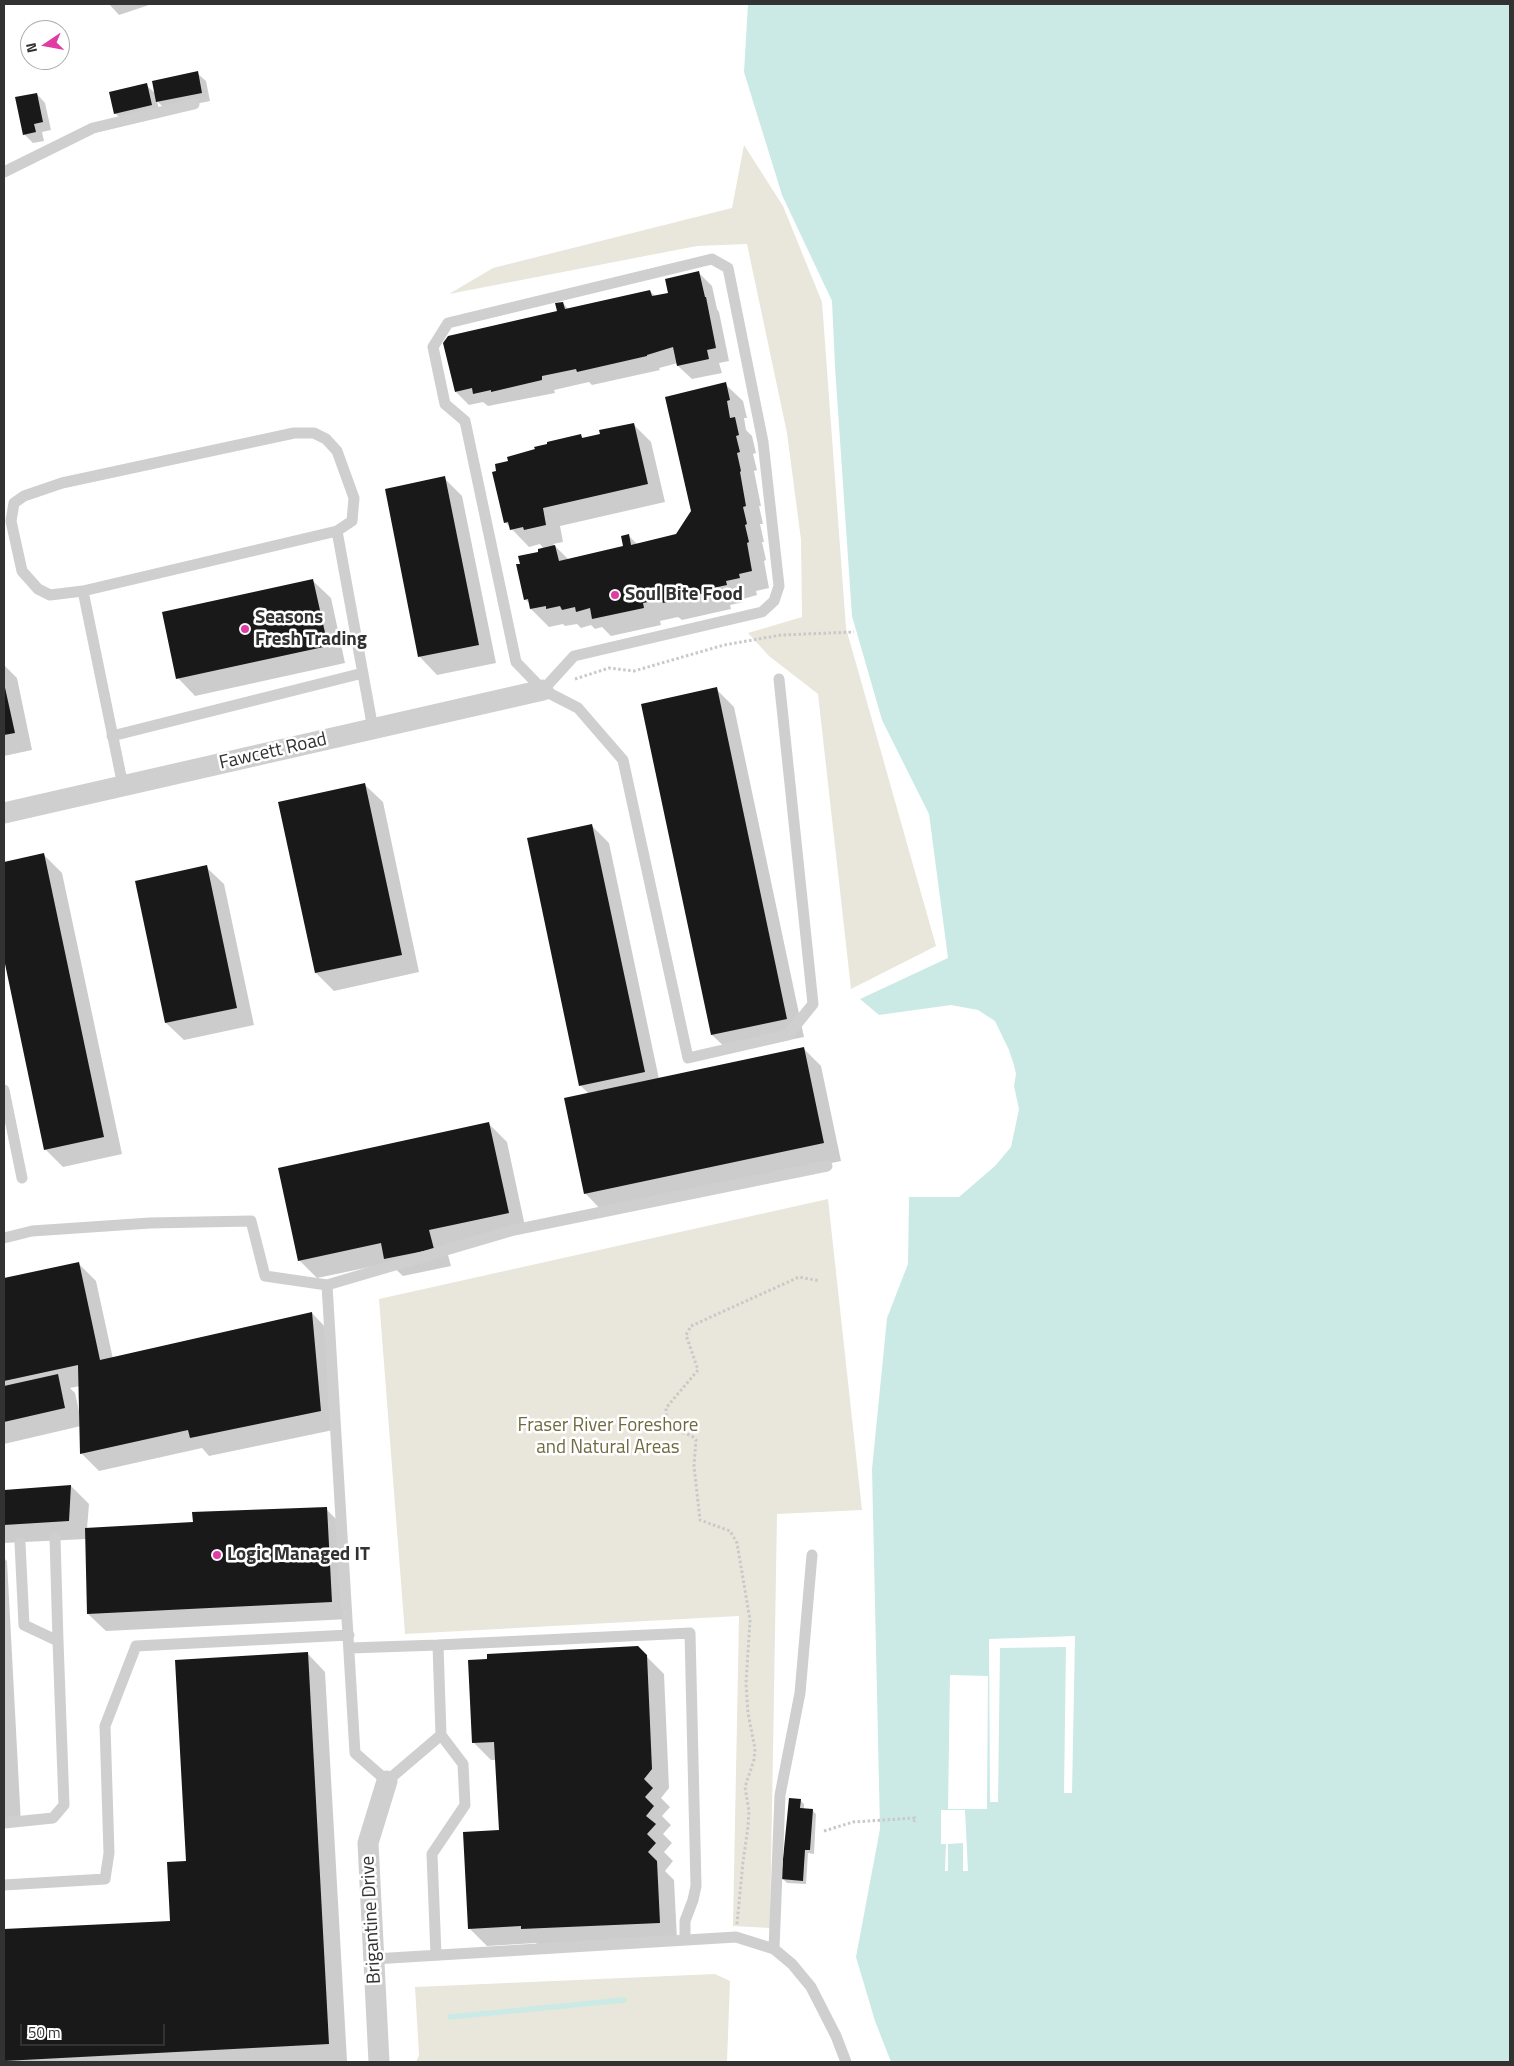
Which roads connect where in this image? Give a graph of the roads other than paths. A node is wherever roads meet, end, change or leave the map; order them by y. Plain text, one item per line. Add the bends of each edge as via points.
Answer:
1 (194, 104) dead end
2 (4, 172) edge
3 (337, 531) junction
4 (83, 591) junction
5 (363, 673) junction
6 (779, 679) dead end
7 (543, 690) junction
8 (373, 729) junction
9 (112, 736) junction
10 (123, 786) junction
11 (4, 813) edge
12 (4, 1090) edge
13 (827, 1166) dead end
14 (22, 1178) dead end
15 (4, 1238) edge
16 (327, 1285) junction
17 (55, 1538) dead end
18 (20, 1543) dead end
19 (812, 1555) dead end
20 (349, 1635) junction
21 (58, 1641) junction
22 (438, 1645) junction
23 (350, 1648) junction
24 (441, 1735) junction
25 (386, 1781) junction
26 (4, 1823) edge
27 (4, 1886) edge
28 (685, 1940) junction
29 (774, 1949) junction
30 (436, 1955) junction
31 (374, 1959) junction
32 (379, 2062) edge
33 (846, 2062) edge

1 - 2 lane via 93,128
3 - 4 lane
3 - 4 lane via 352,521 354,498 337,451 314,433 294,433 62,484 24,496 14,503 10,521 22,571 38,590 50,595
3 - 5 lane
4 - 9 lane
5 - 8 lane
5 - 9 lane
6 - 7 lane via 813,1004 788,1035 688,1058 623,760 578,708
7 - 7 lane via 574,656 762,612 774,601 779,586 763,442 728,268 712,259 448,323 432,347 445,404 465,421 516,662
7 - 8 street, Fawcett Road
8 - 10 street, Fawcett Road
9 - 10 lane
10 - 11 street, Fawcett Road
12 - 14 lane
13 - 16 lane via 514,1230
15 - 16 lane via 32,1231 150,1223 251,1221 265,1276
16 - 20 lane
17 - 21 lane
18 - 21 lane via 24,1625
19 - 29 lane via 800,1693 780,1795
20 - 23 lane
20 - 27 lane via 136,1646 105,1726 110,1853 105,1879
21 - 26 lane via 64,1805 53,1818
22 - 23 lane
22 - 24 lane
22 - 28 lane via 690,1633 696,1886 685,1921
23 - 25 lane via 355,1752
24 - 25 lane
24 - 30 lane via 463,1764 465,1805 432,1854
25 - 31 street, Brigantine Drive via 368,1843
28 - 29 lane via 736,1937
28 - 30 lane
29 - 33 lane via 811,1987
30 - 31 lane
31 - 32 street, Brigantine Drive

